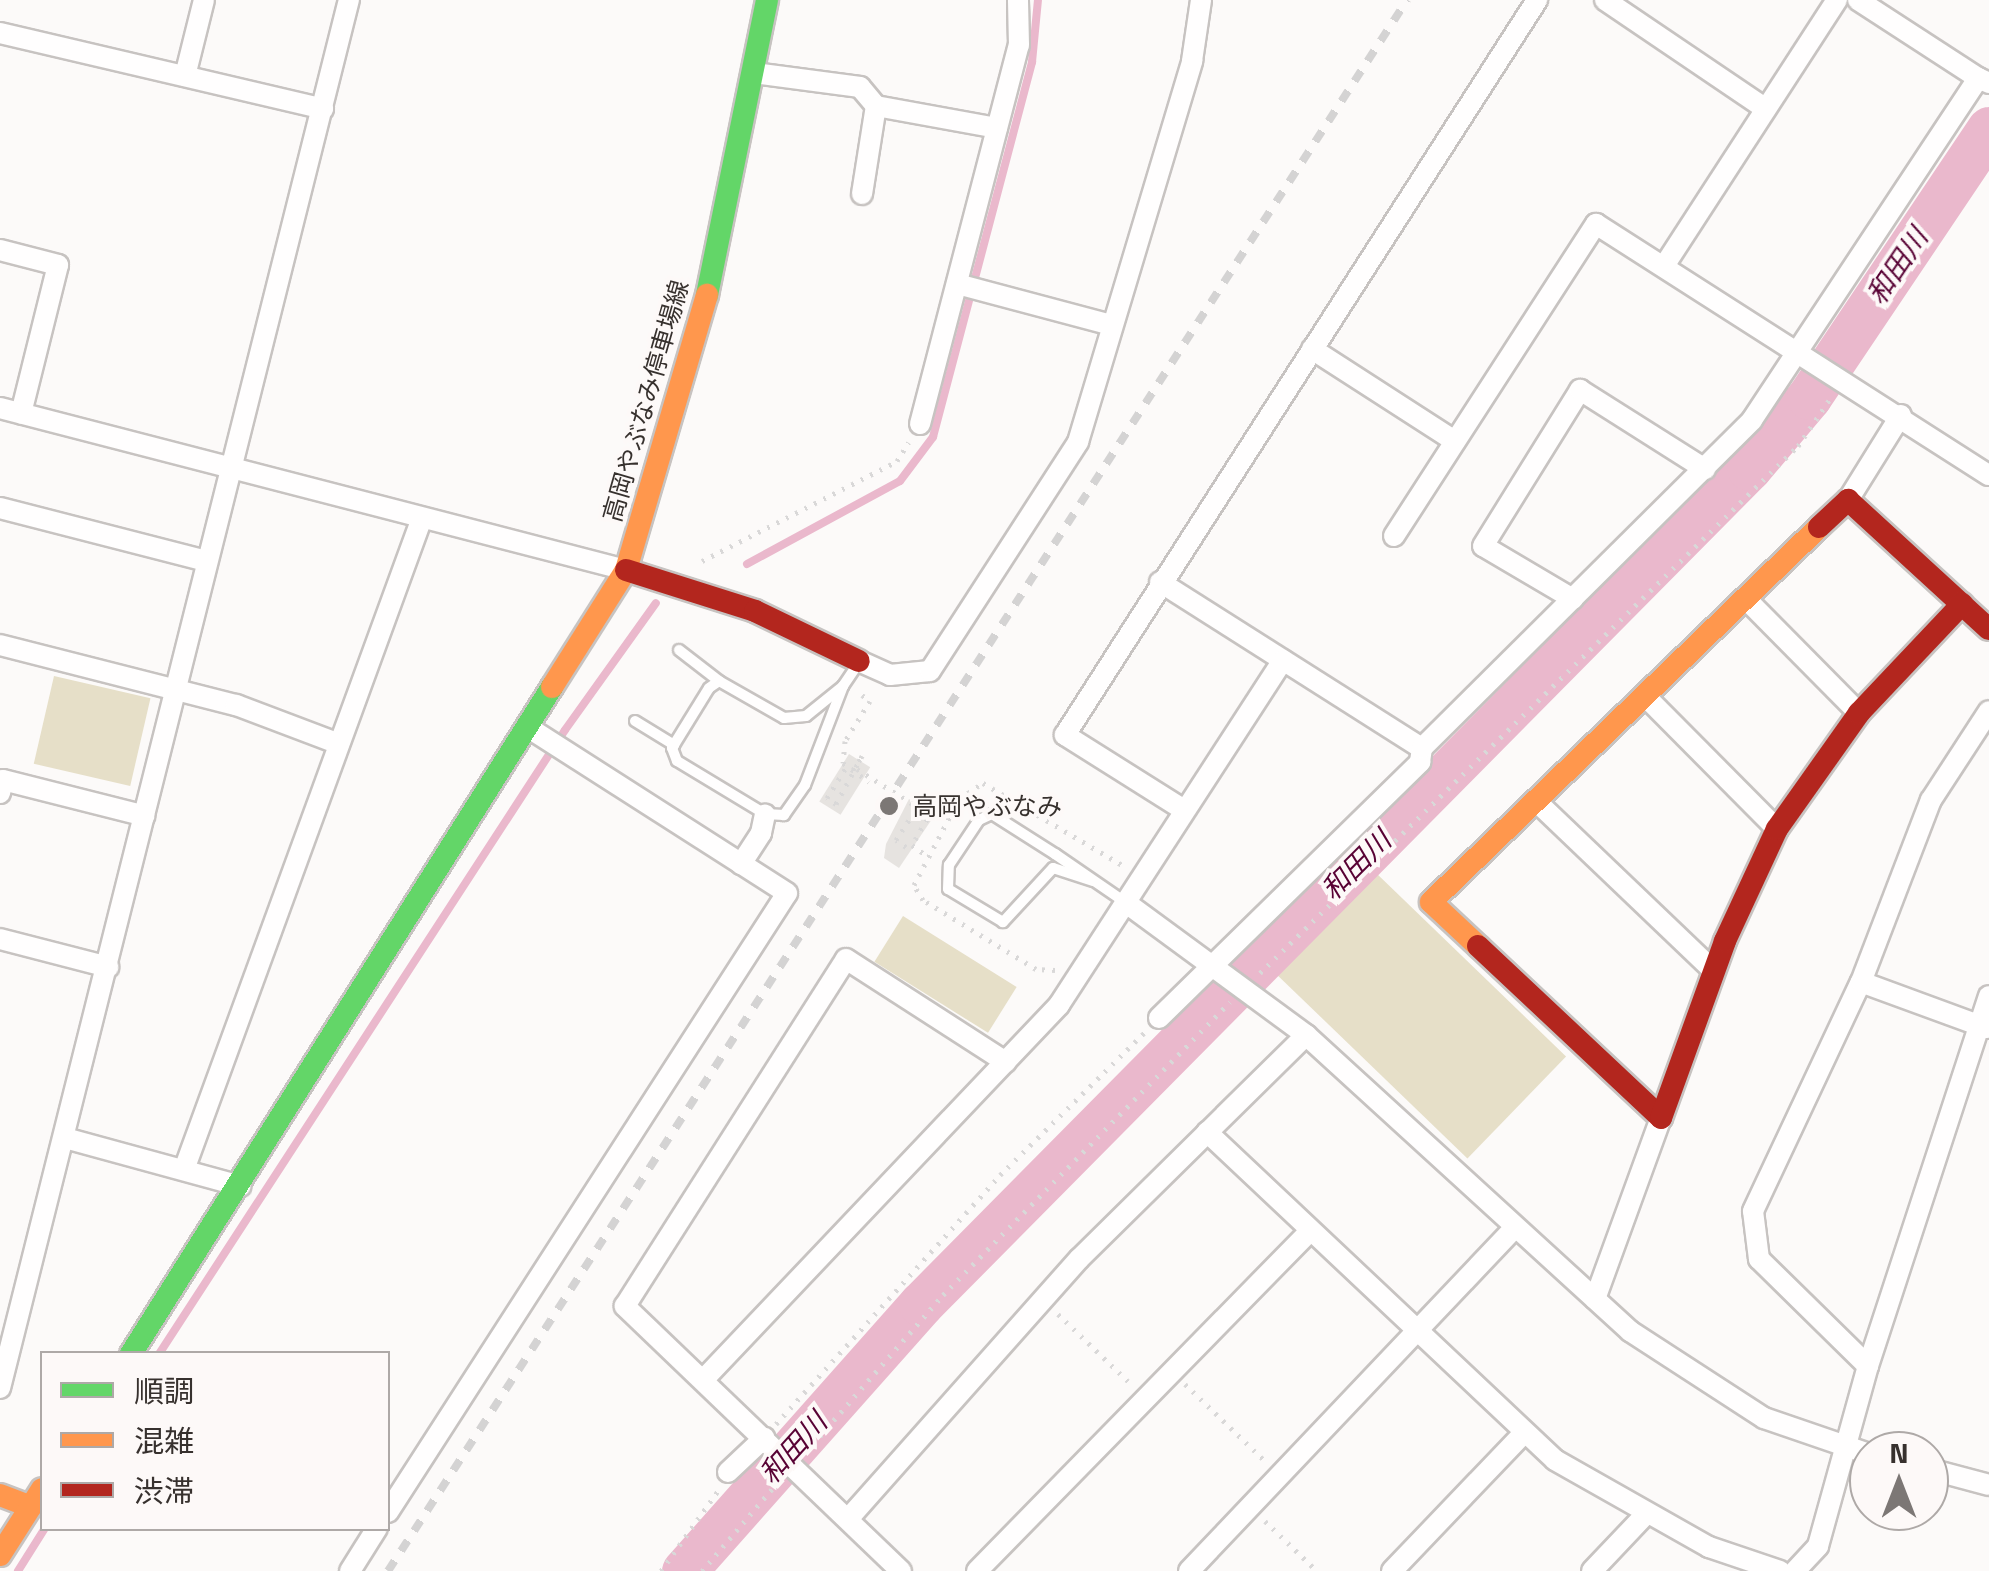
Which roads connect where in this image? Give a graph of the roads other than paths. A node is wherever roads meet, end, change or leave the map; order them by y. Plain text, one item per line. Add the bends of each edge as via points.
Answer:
1 (204, 0) edge
2 (349, 0) edge
3 (767, 0) edge
4 (1018, 0) edge
5 (1201, 0) edge
6 (1537, 0) edge
7 (1605, 0) edge
8 (1838, 0) edge
9 (1858, 0) edge
10 (0, 34) edge
11 (754, 73) junction
12 (185, 76) junction
13 (1984, 81) edge
14 (876, 106) junction
15 (1766, 108) junction
16 (323, 109) junction
17 (997, 128) junction
18 (862, 194) dead end
19 (0, 250) edge
20 (1666, 264) junction
21 (956, 284) junction
22 (1111, 325) junction
23 (1312, 348) junction
24 (1807, 356) junction
25 (10, 410) edge
26 (1902, 416) junction
27 (920, 424) road end
28 (1455, 441) junction
29 (1705, 468) junction
30 (226, 470) junction
31 (1989, 475) edge
32 (1848, 500) junction
33 (0, 508) edge
34 (422, 518) junction
35 (1394, 536) dead end
36 (206, 562) junction
37 (626, 570) junction
38 (1160, 582) junction
39 (1573, 599) junction
40 (1747, 600) junction
41 (1962, 604) junction
42 (1989, 629) edge
43 (0, 645) edge
44 (679, 650) dead end
45 (1283, 660) junction
46 (859, 661) junction
47 (719, 681) junction
48 (843, 686) junction
49 (176, 690) junction
50 (1647, 698) junction
51 (1989, 711) edge
52 (1859, 713) junction
53 (635, 721) dead end
54 (535, 732) junction
55 (339, 744) junction
56 (674, 745) junction
57 (1422, 748) junction
58 (0, 794) edge
59 (1539, 804) junction
60 (1184, 810) junction
61 (765, 814) junction
62 (144, 816) junction
63 (1778, 830) junction
64 (741, 864) junction
65 (1093, 880) junction
66 (1125, 902) junction
67 (0, 939) edge
68 (1215, 965) junction
69 (108, 966) junction
70 (1714, 970) junction
71 (1861, 982) junction
72 (1989, 996) edge
73 (1158, 1018) road end
74 (1983, 1027) edge
75 (1306, 1035) junction
76 (1006, 1062) junction
77 (1660, 1118) junction
78 (1207, 1132) junction
79 (64, 1138) junction
80 (185, 1167) junction
81 (240, 1186) junction
82 (1515, 1227) junction
83 (1310, 1231) junction
84 (1595, 1300) junction
85 (1416, 1333) junction
86 (133, 1351) edge
87 (1868, 1366) junction
88 (704, 1379) junction
89 (0, 1388) edge
90 (1522, 1434) junction
91 (765, 1439) junction
92 (1841, 1447) junction
93 (1849, 1449) edge
94 (728, 1472) road end
95 (1949, 1475) edge
96 (1989, 1485) edge
97 (0, 1496) edge
98 (37, 1498) edge
99 (390, 1509) edge
100 (1646, 1514) junction
101 (848, 1519) junction
102 (375, 1531) edge
103 (0, 1555) edge
104 (350, 1571) edge
105 (901, 1571) edge
106 (978, 1571) edge
107 (1189, 1571) edge
108 (1392, 1571) edge
109 (1592, 1571) edge
110 (1780, 1571) edge
111 (1795, 1571) edge

1 - 12 street
2 - 16 street
3 - 11 street, 高岡やぶなみ停車場線
4 - 17 street via 1018,45
5 - 22 street via 1192,61
6 - 23 street
7 - 15 street
8 - 15 street
9 - 13 street
10 - 12 street
11 - 14 street via 860,86
11 - 37 street, 高岡やぶなみ停車場線 via 708,289
12 - 16 street
13 - 24 street
14 - 17 street
14 - 18 street
15 - 20 street
16 - 30 street
17 - 21 street
19 - 25 street via 58,264
20 - 24 street
20 - 28 street via 1596,224
21 - 22 street
21 - 27 street
22 - 46 street via 1078,442 944,655 911,678
23 - 28 street
23 - 38 street
24 - 26 street
24 - 29 street
25 - 30 street
26 - 31 street
26 - 32 street
28 - 35 street
29 - 39 street
29 - 39 street via 1580,390 1483,546
30 - 34 street
30 - 36 street
32 - 40 street
32 - 41 street
33 - 36 street
34 - 37 street
34 - 55 street
36 - 49 street
37 - 46 street via 754,611
37 - 54 street, 高岡やぶなみ停車場線
38 - 45 street
38 - 60 street via 1065,736
39 - 57 street
40 - 50 street
40 - 52 street
41 - 42 street
41 - 52 street
43 - 49 street
44 - 47 lane
45 - 57 street
45 - 60 street
46 - 48 lane
47 - 48 lane via 784,718 806,716
47 - 56 lane
48 - 61 lane via 806,785 784,815
49 - 55 street via 236,704
49 - 62 street
50 - 59 street
50 - 63 street
51 - 71 street via 1931,800
52 - 63 street
53 - 56 lane
54 - 64 street
54 - 81 street, 高岡やぶなみ停車場線
55 - 80 street
56 - 61 lane via 677,761
57 - 68 street via 1420,762
58 - 62 street via 3,780
59 - 70 street
59 - 77 street via 1431,902
60 - 66 street
61 - 64 street via 762,833
62 - 69 street
63 - 70 street
64 - 99 street via 786,893
65 - 65 lane via 992,814 980,820 950,865 948,889 1002,922 1053,868
65 - 66 lane
66 - 68 street
66 - 76 street via 1060,1005
67 - 69 street
68 - 73 street
68 - 75 street
69 - 79 street
70 - 77 street
71 - 74 street
71 - 87 street via 1753,1211 1758,1259
72 - 74 street
74 - 87 street
75 - 78 street
75 - 82 street
76 - 88 street
76 - 88 street via 846,959 625,1306
77 - 84 street
78 - 83 street
78 - 101 street via 1043,1300
79 - 80 street
79 - 89 street
80 - 81 street
81 - 86 street, 高岡やぶなみ停車場線
82 - 84 street
82 - 85 street
83 - 85 street
83 - 106 street
84 - 92 street via 1706,1385 1764,1418
85 - 90 street
85 - 107 street
87 - 92 street
88 - 91 street
90 - 100 street
90 - 108 street
91 - 94 street
91 - 101 street
92 - 93 street
92 - 111 street via 1818,1546
95 - 96 street
97 - 98 street
98 - 103 street
100 - 109 street
100 - 110 street via 1709,1547
101 - 105 street
102 - 104 street

